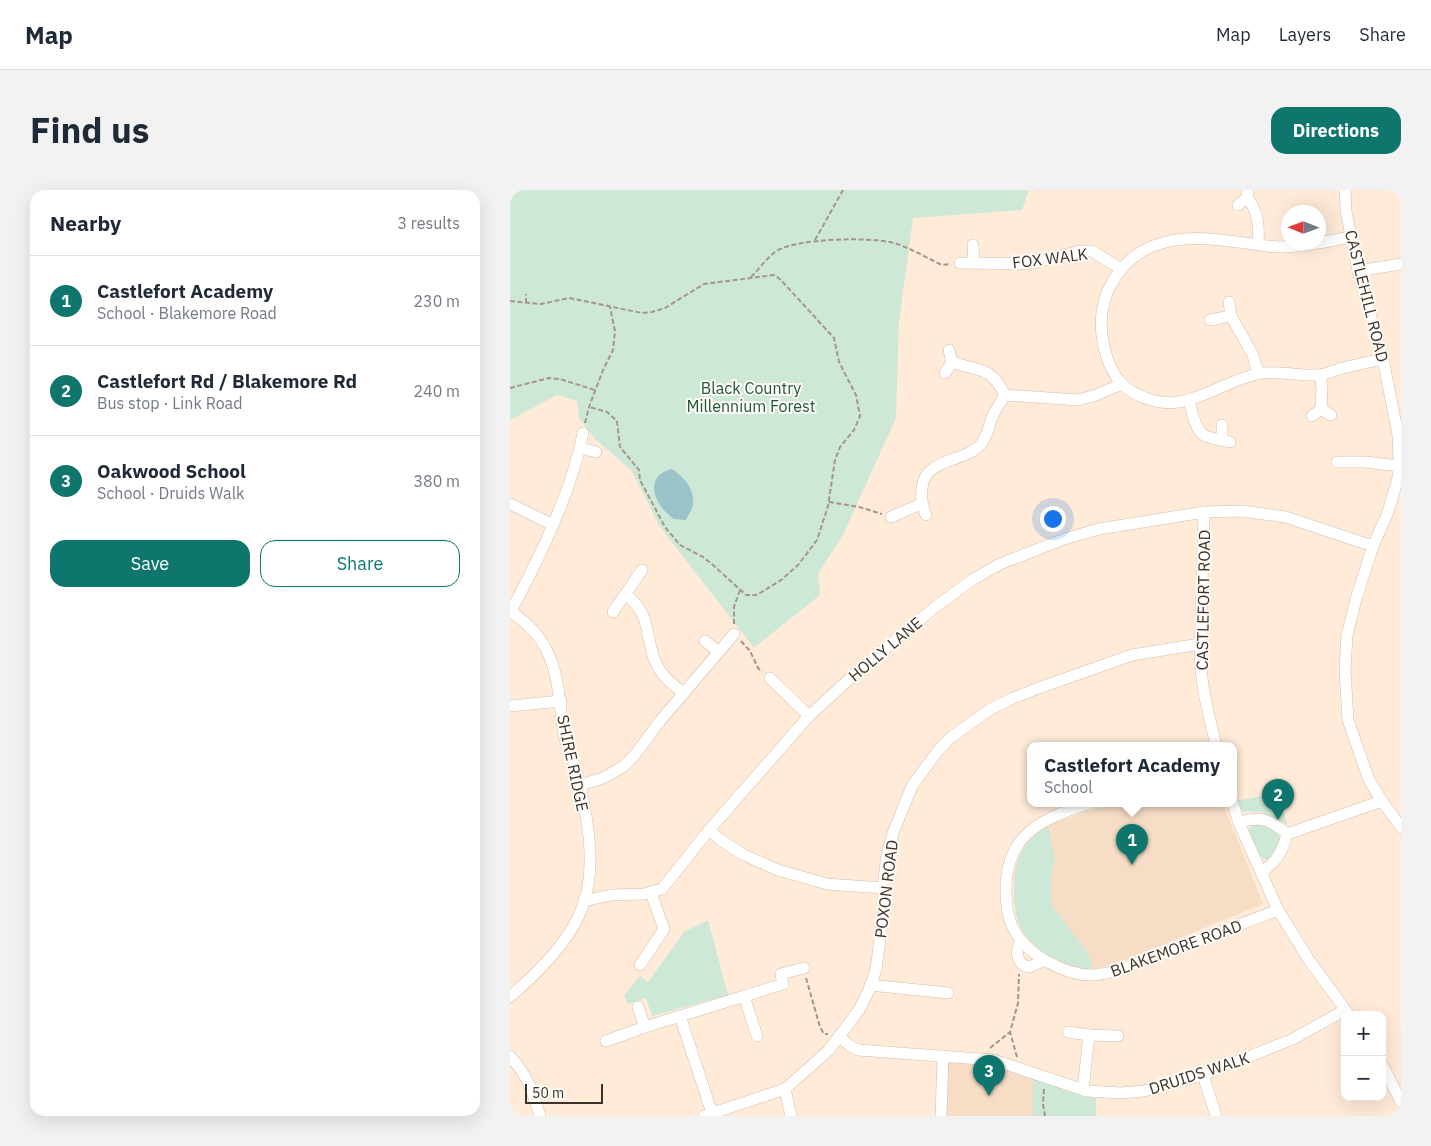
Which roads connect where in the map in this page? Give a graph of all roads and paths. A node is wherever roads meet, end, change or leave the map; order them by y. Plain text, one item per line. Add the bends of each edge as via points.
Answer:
1 (843, 190) edge
2 (1344, 190) edge
3 (1244, 198) edge
4 (1351, 237) junction
5 (815, 241) junction
6 (1258, 244) junction
7 (973, 245) dead end
8 (960, 263) joint
9 (974, 263) junction
10 (1401, 264) edge
11 (1121, 269) junction
12 (1358, 271) junction
13 (751, 277) junction
14 (526, 294) dead end
15 (510, 301) edge
16 (1229, 302) dead end
17 (526, 303) junction
18 (610, 307) junction
19 (1231, 316) junction
20 (1210, 320) dead end
21 (1383, 359) junction
22 (945, 373) dead end
23 (1258, 374) junction
24 (1320, 375) junction
25 (1122, 384) junction
26 (510, 388) edge
27 (595, 390) junction
28 (1005, 394) junction
29 (1189, 399) junction
30 (589, 407) junction
31 (1321, 413) dead end
32 (1222, 425) dead end
33 (583, 433) joint
34 (580, 448) junction
35 (596, 452) dead end
36 (1337, 462) dead end
37 (1399, 466) junction
38 (829, 502) junction
39 (510, 504) edge
40 (1204, 512) junction
41 (891, 517) joint
42 (553, 525) junction
43 (1373, 546) junction
44 (642, 570) dead end
45 (740, 590) junction
46 (626, 595) junction
47 (510, 611) edge
48 (613, 612) dead end
49 (734, 634) joint
50 (706, 641) dead end
51 (1200, 644) junction
52 (750, 651) dead end
53 (719, 652) junction
54 (770, 678) joint
55 (683, 693) junction
56 (561, 701) junction
57 (510, 706) edge
58 (809, 716) junction
59 (1215, 742) edge
60 (580, 785) junction
61 (1382, 801) junction
62 (1079, 807) edge
63 (1234, 807) edge
64 (1239, 823) junction
65 (1401, 827) edge
66 (709, 830) junction
67 (1287, 834) junction
68 (1261, 872) junction
69 (883, 888) junction
70 (651, 893) junction
71 (584, 901) junction
72 (1278, 910) junction
73 (1021, 941) junction
74 (1045, 960) junction
75 (1021, 964) junction
76 (640, 965) dead end
77 (804, 968) joint
78 (870, 985) junction
79 (948, 993) dead end
80 (744, 996) junction
81 (510, 997) edge
82 (638, 1007) dead end
83 (1346, 1011) edge
84 (1341, 1015) edge
85 (680, 1016) junction
86 (645, 1027) junction
87 (1010, 1032) junction
88 (1068, 1032) dead end
89 (1089, 1035) junction
90 (757, 1036) dead end
91 (1118, 1036) dead end
92 (840, 1037) junction
93 (606, 1041) dead end
94 (510, 1056) edge
95 (943, 1056) junction
96 (980, 1059) junction
97 (1017, 1068) junction
98 (1386, 1072) edge
99 (1203, 1075) junction
100 (1044, 1077) junction
101 (785, 1089) junction
102 (1083, 1090) junction
103 (1401, 1102) edge
104 (708, 1115) edge
105 (540, 1116) edge
106 (791, 1116) edge
107 (941, 1116) edge
108 (1045, 1116) edge
109 (1216, 1116) edge

1 - 5 path
2 - 4 street, CASTLEHILL ROAD
3 - 6 street via 1257,215
4 - 6 street via 1278,247
4 - 12 street, CASTLEHILL ROAD
5 - 8 path via 895,243 942,265
5 - 13 path via 776,251
6 - 11 street via 1206,238 1167,241 1141,252
7 - 9 street
8 - 9 street, FOX WALK
9 - 11 street, FOX WALK via 1028,264 1092,251
10 - 12 street
11 - 25 street via 1108,290 1102,324 1103,344
12 - 21 street, CASTLEHILL ROAD
13 - 18 path via 704,284 665,308 652,312
13 - 38 path via 774,275 825,326 834,338 838,362 856,395 860,416 835,460
14 - 17 path
15 - 17 path
16 - 19 street
17 - 18 path via 541,304 569,298
18 - 27 path via 615,331 613,350
19 - 20 street
19 - 23 street via 1253,355
21 - 24 street
21 - 37 street, CASTLEHILL ROAD via 1398,435
22 - 28 street via 950,356 990,373
23 - 24 street
23 - 29 street
24 - 31 street
25 - 28 street via 1078,400
25 - 29 street via 1152,400 1170,403
26 - 27 path via 549,378
27 - 30 path
28 - 41 street via 981,444 930,470 922,486 924,509
29 - 32 street via 1202,434 1226,441
30 - 33 path
30 - 45 path via 607,412 617,421 620,447 639,470 645,492 665,527 680,545 703,557
33 - 34 street
34 - 35 street
34 - 42 street
36 - 37 street
37 - 43 street, CASTLEHILL ROAD via 1388,512
38 - 41 path
38 - 45 path via 817,540 798,566 757,595 746,595
39 - 42 street
40 - 43 street, HOLLY LANE via 1242,511 1286,517
40 - 51 street, CASTLEFORT ROAD
40 - 58 street, HOLLY LANE via 1099,529 1000,564 934,608
42 - 47 street
43 - 61 street, CASTLEHILL ROAD via 1347,635 1345,671 1348,720 1369,780
44 - 46 street
45 - 49 path via 734,607
46 - 48 street
46 - 55 street via 645,618 651,650 659,670
47 - 56 street, SHIRE RIDGE via 530,625 540,637 554,670
49 - 53 street
50 - 53 street
51 - 59 street, CASTLEFORT ROAD via 1204,693
51 - 69 street, POXON ROAD via 1132,655 1036,689 989,710 950,738 916,780 901,808 887,854
52 - 54 path via 758,668
53 - 55 street
54 - 58 street
55 - 60 street via 624,766 603,778
56 - 57 street
56 - 60 street, SHIRE RIDGE via 564,735
58 - 66 street, HOLLY LANE
60 - 71 street, SHIRE RIDGE via 590,858
61 - 65 street, CASTLEHILL ROAD
61 - 67 street
62 - 73 street, BLAKEMORE ROAD via 1047,819 1029,832 1014,851 1006,874 1006,902 1012,926
63 - 64 street
64 - 67 street via 1262,819
64 - 68 street
66 - 69 street via 744,855 778,870 827,884
66 - 70 street, HOLLY LANE via 662,888
67 - 68 street via 1275,862
68 - 72 street
69 - 78 street, POXON ROAD via 876,970
70 - 71 street via 611,894
70 - 76 street via 664,929
71 - 81 street via 577,918 543,967
72 - 74 street, BLAKEMORE ROAD via 1117,972 1092,975 1067,971
72 - 83 street
73 - 74 street, BLAKEMORE ROAD
73 - 75 street, BLAKEMORE ROAD via 1018,959
74 - 75 street via 1029,967
75 - 87 path via 1018,1003
77 - 80 street via 781,974 783,984
77 - 92 path via 820,1028 824,1034
78 - 79 street
78 - 92 street, POXON ROAD via 859,1010
80 - 85 street
80 - 90 street
82 - 86 street
84 - 99 street, DRUIDS WALK via 1293,1039
85 - 86 street
85 - 104 street
86 - 93 street
87 - 96 path via 985,1051
87 - 97 path via 1018,1057
88 - 89 street
89 - 91 street
89 - 102 street
92 - 95 street, DRUIDS WALK via 858,1050
92 - 101 street, POXON ROAD
94 - 105 street via 528,1081
95 - 96 street, DRUIDS WALK
95 - 107 street
96 - 97 street, DRUIDS WALK
97 - 100 street, DRUIDS WALK
98 - 103 street
99 - 102 street, DRUIDS WALK via 1144,1091
99 - 109 street
100 - 102 street, DRUIDS WALK
100 - 108 path
101 - 104 street, POXON ROAD
101 - 106 street

